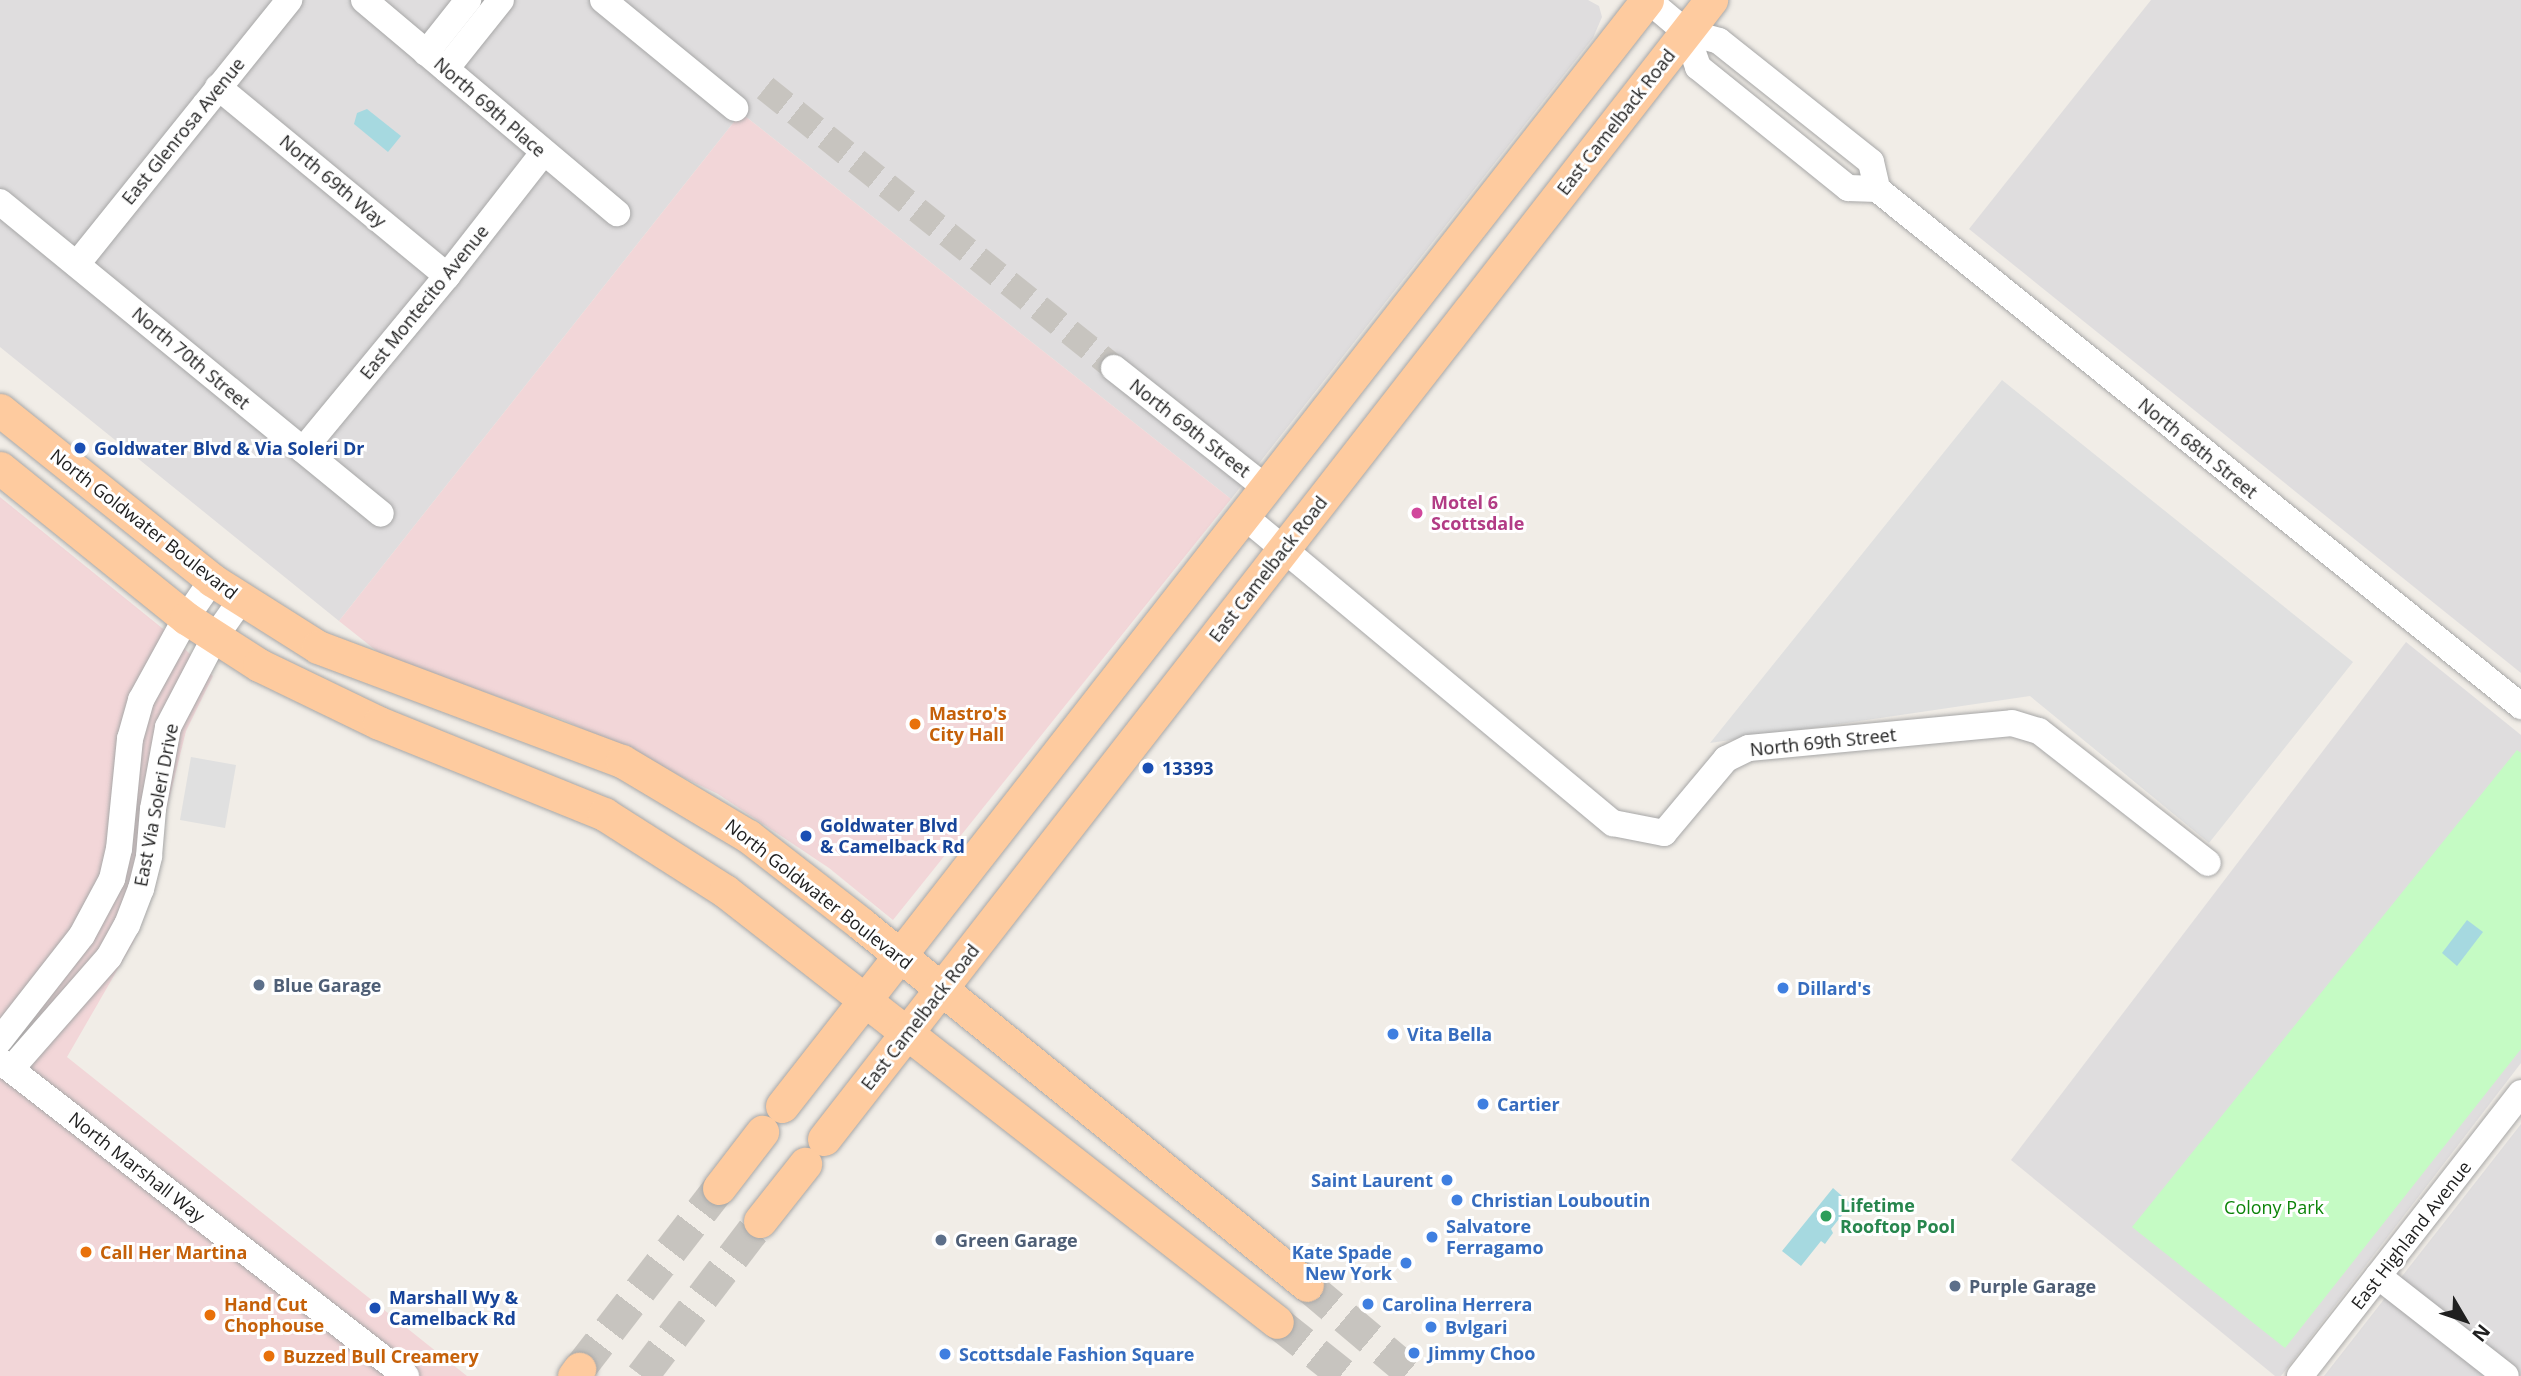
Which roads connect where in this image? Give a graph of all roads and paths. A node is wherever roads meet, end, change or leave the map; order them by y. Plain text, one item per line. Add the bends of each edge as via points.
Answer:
1 (289, 0) edge
2 (364, 0) edge
3 (468, 0) edge
4 (501, 0) edge
5 (1647, 0) edge
6 (1711, 0) edge
7 (608, 2) edge
8 (1686, 32) junction
9 (436, 61) junction
10 (218, 87) junction
11 (735, 108) dead end
12 (543, 153) junction
13 (0, 202) edge
14 (617, 212) dead end
15 (77, 264) junction
16 (447, 276) junction
17 (1114, 368) tunnel mouth
18 (0, 411) edge
19 (303, 450) junction
20 (0, 468) edge
21 (1266, 488) junction
22 (381, 514) dead end
23 (1244, 516) junction
24 (1284, 549) junction
25 (212, 580) junction
26 (241, 600) junction
27 (186, 618) junction
28 (215, 637) junction
29 (2521, 706) edge
30 (2208, 863) dead end
31 (899, 954) junction
32 (942, 989) junction
33 (864, 1000) junction
34 (906, 1034) junction
35 (0, 1040) edge
36 (5, 1065) edge
37 (2521, 1093) edge
38 (782, 1106) dead end
39 (762, 1132) dead end
40 (824, 1139) dead end
41 (804, 1164) dead end
42 (1103, 1184) junction
43 (719, 1188) tunnel mouth
44 (760, 1221) tunnel mouth
45 (1266, 1251) junction
46 (2378, 1276) junction
47 (406, 1376) edge
48 (2300, 1376) edge
49 (2506, 1376) edge

1 - 10 street, East Glenrosa Avenue
2 - 9 street, North 69th Place
3 - 9 street
4 - 9 street
5 - 8 street, North 68th Street
5 - 21 main road
6 - 8 main road, East Camelback Road
7 - 11 street
8 - 24 main road, East Camelback Road
8 - 29 street, North 68th Street via 1719,41 1871,162 1877,189
9 - 12 street, North 69th Place
10 - 15 street, East Glenrosa Avenue
10 - 16 street, North 69th Way
12 - 14 street, North 69th Place
12 - 16 street, East Montecito Avenue
13 - 15 street, North 70th Street
15 - 19 street, North 70th Street
16 - 19 street, East Montecito Avenue
17 - 21 street, North 69th Street
18 - 25 main road, North Goldwater Boulevard
19 - 22 street, North 70th Street
20 - 27 main road
21 - 23 main road
23 - 24 street, North 69th Street
23 - 31 main road
24 - 30 street, North 69th Street via 1614,823 1664,833 1726,760 1749,748 2012,723 2039,731
24 - 32 main road, East Camelback Road
25 - 26 main road, North Goldwater Boulevard
25 - 27 street, East Via Soleri Drive
26 - 28 street, East Via Soleri Drive
26 - 31 main road, North Goldwater Boulevard via 318,647 622,761 748,836
27 - 28 main road
27 - 35 street, East Via Soleri Drive via 141,700 130,739 112,879 82,935
28 - 33 main road via 298,686 346,708 604,814 725,891
28 - 36 street, East Via Soleri Drive via 168,727 149,856 127,925 109,957
31 - 32 main road, North Goldwater Boulevard
31 - 33 main road
32 - 34 main road, East Camelback Road
32 - 45 main road, North Goldwater Boulevard
33 - 34 main road
33 - 38 main road
34 - 40 main road, East Camelback Road
34 - 42 main road
36 - 47 street, North Marshall Way
37 - 46 street, East Highland Avenue
39 - 43 main road
41 - 44 main road
42 - 45 main road via 1124,1180 1211,1247
42 - 45 main road, North Goldwater Boulevard via 1205,1265 1257,1272 1292,1303
46 - 48 street, East Highland Avenue
46 - 49 street

